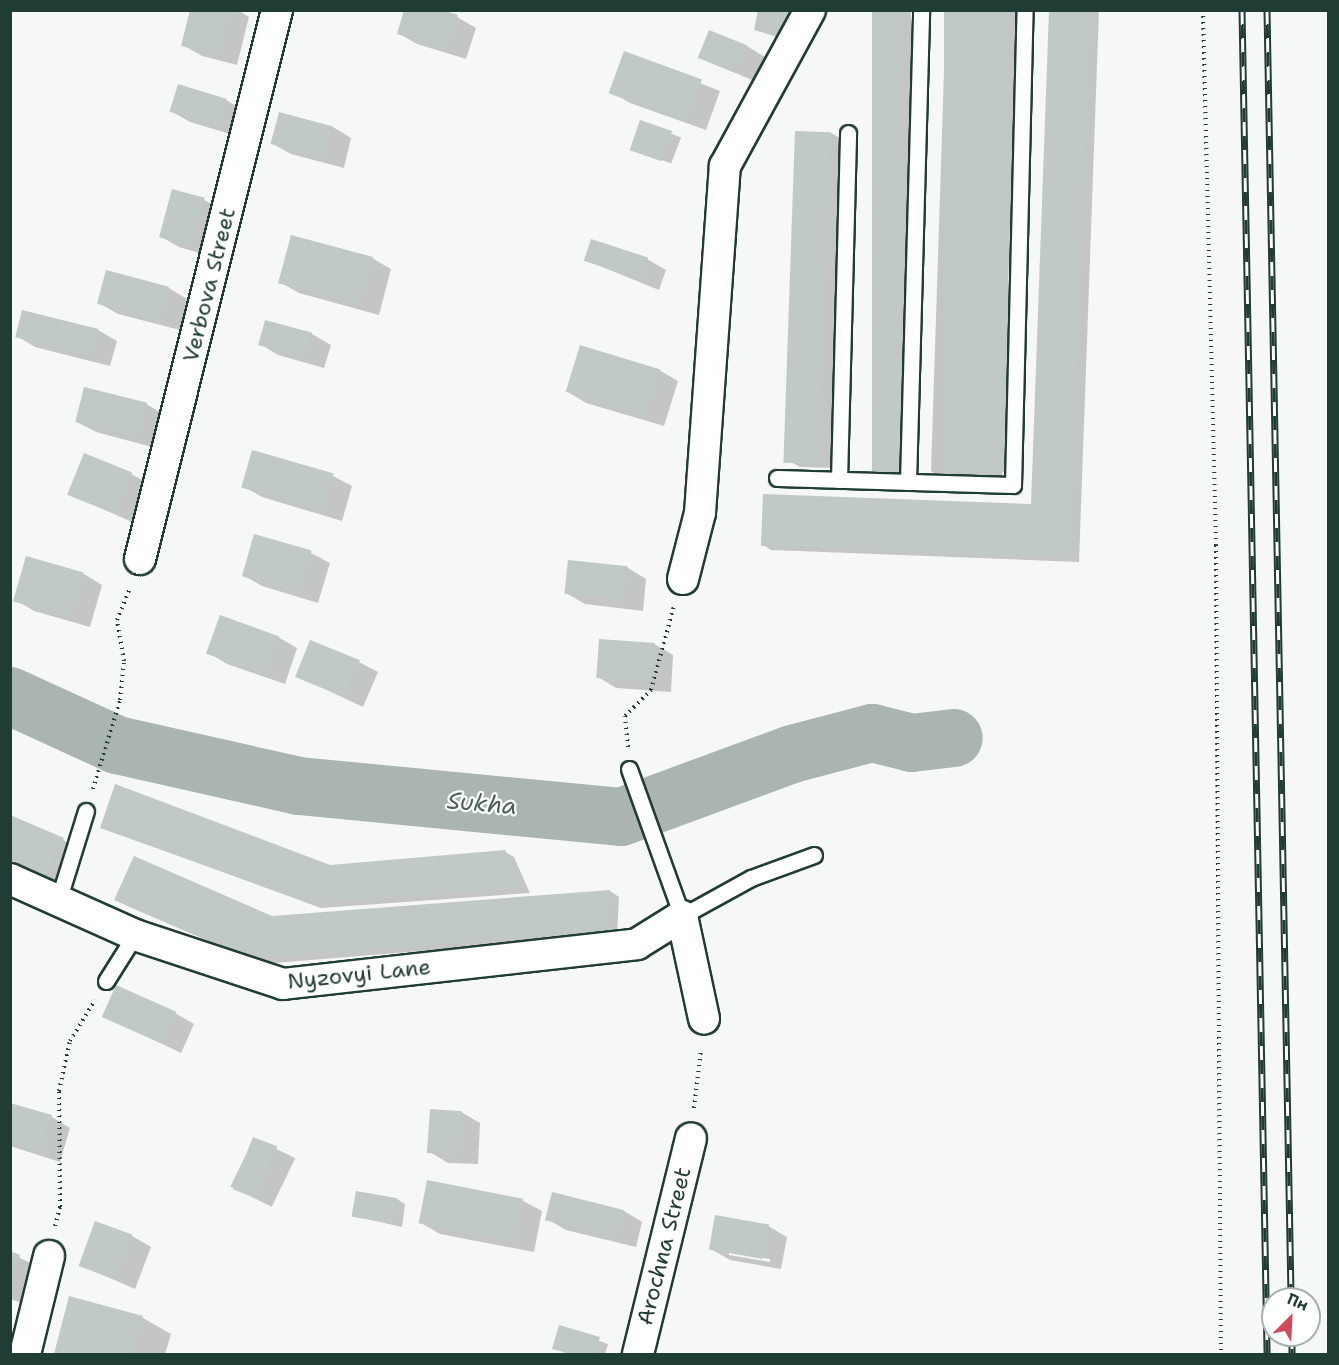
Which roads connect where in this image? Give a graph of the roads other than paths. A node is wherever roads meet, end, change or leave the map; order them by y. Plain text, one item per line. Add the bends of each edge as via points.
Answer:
1 (277, 10) edge
2 (810, 10) edge
3 (921, 10) edge
4 (1025, 10) edge
5 (848, 133) dead end
6 (777, 478) dead end
7 (839, 480) junction
8 (908, 482) junction
9 (136, 570) road end
10 (683, 579) road end
11 (629, 769) road end
12 (86, 812) road end
13 (814, 855) dead end
14 (10, 879) edge
15 (59, 898) junction
16 (682, 916) junction
17 (135, 935) junction
18 (106, 981) road end
19 (704, 1019) road end
20 (691, 1138) road end
21 (49, 1256) road end
22 (25, 1354) edge
23 (638, 1354) edge

1 - 9 street, Verbova Street
2 - 10 street via 725,166 700,513
3 - 8 lane
4 - 8 lane via 1013,485
5 - 7 lane
6 - 7 lane
7 - 8 lane
11 - 16 lane via 639,806
12 - 15 lane
13 - 16 lane via 751,878
14 - 15 street, Nyzovyi Lane
15 - 17 street, Nyzovyi Lane
16 - 17 street, Nyzovyi Lane via 637,944 283,984
16 - 19 street
17 - 18 lane
20 - 23 street, Arochna Street
21 - 22 street

